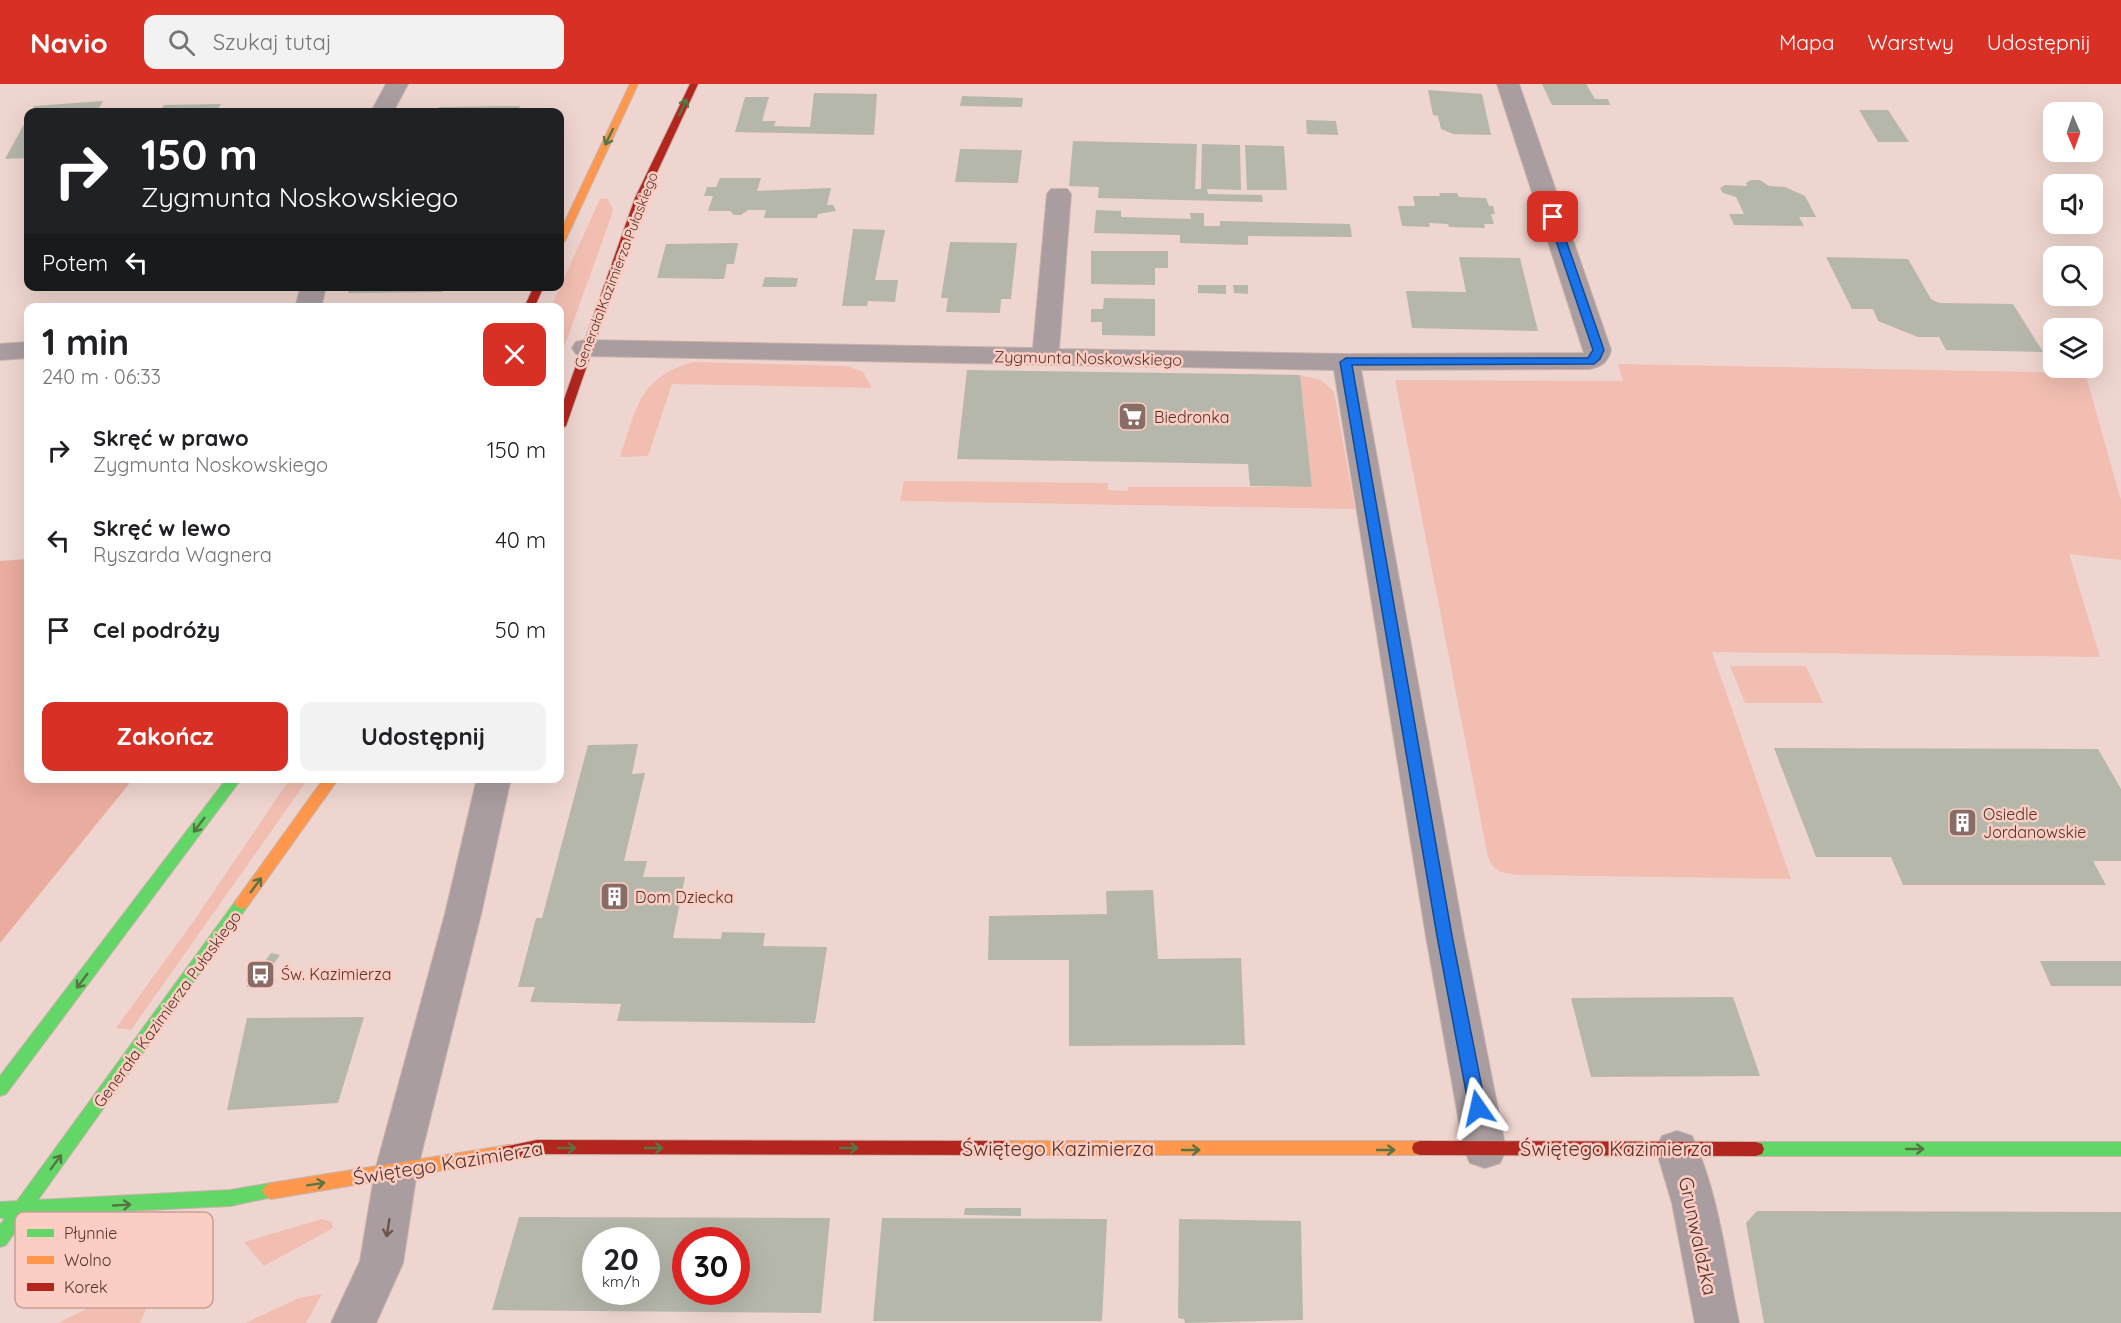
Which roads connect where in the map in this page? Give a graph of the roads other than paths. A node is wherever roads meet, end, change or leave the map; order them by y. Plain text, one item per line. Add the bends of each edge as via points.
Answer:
1 (397, 84) edge
2 (634, 84) edge
3 (694, 84) edge
4 (1508, 84) edge
5 (384, 108) edge
6 (1059, 194) dead end
7 (564, 233) edge
8 (585, 348) junction
9 (24, 351) edge
10 (0, 352) edge
11 (1045, 357) junction
12 (1346, 362) junction
13 (564, 414) edge
14 (231, 783) edge
15 (328, 783) edge
16 (493, 783) edge
17 (0, 1089) edge
18 (1677, 1149) junction
19 (2121, 1149) edge
20 (1485, 1150) junction
21 (396, 1171) junction
22 (0, 1209) edge
23 (22, 1210) junction
24 (15, 1219) edge
25 (0, 1239) edge
26 (353, 1323) edge
27 (1717, 1323) edge

1 - 5 street
2 -> 7 main road
8 -> 3 main road, Generała Kazimierza Pułaskiego via 640,198
4 - 12 street, Zygmunta Noskowskiego via 1598,350 1596,357 1590,361
6 - 11 street
8 - 11 street, Zygmunta Noskowskiego
8 - 13 main road, Generała Kazimierza Pułaskiego
9 - 10 street
11 - 12 street, Zygmunta Noskowskiego
12 - 20 street
14 -> 17 main road
23 -> 15 main road, Generała Kazimierza Pułaskiego
16 - 21 street
18 -> 19 main road, Świętego Kazimierza
18 - 20 main road, Świętego Kazimierza
18 - 27 street, Grunwaldzka via 1693,1203
21 -> 20 main road, Świętego Kazimierza via 537,1147
23 -> 21 main road, Świętego Kazimierza via 196,1201
21 -> 26 street via 381,1263
22 - 23 main road, Świętego Kazimierza
24 - 25 main road, Generała Kazimierza Pułaskiego

